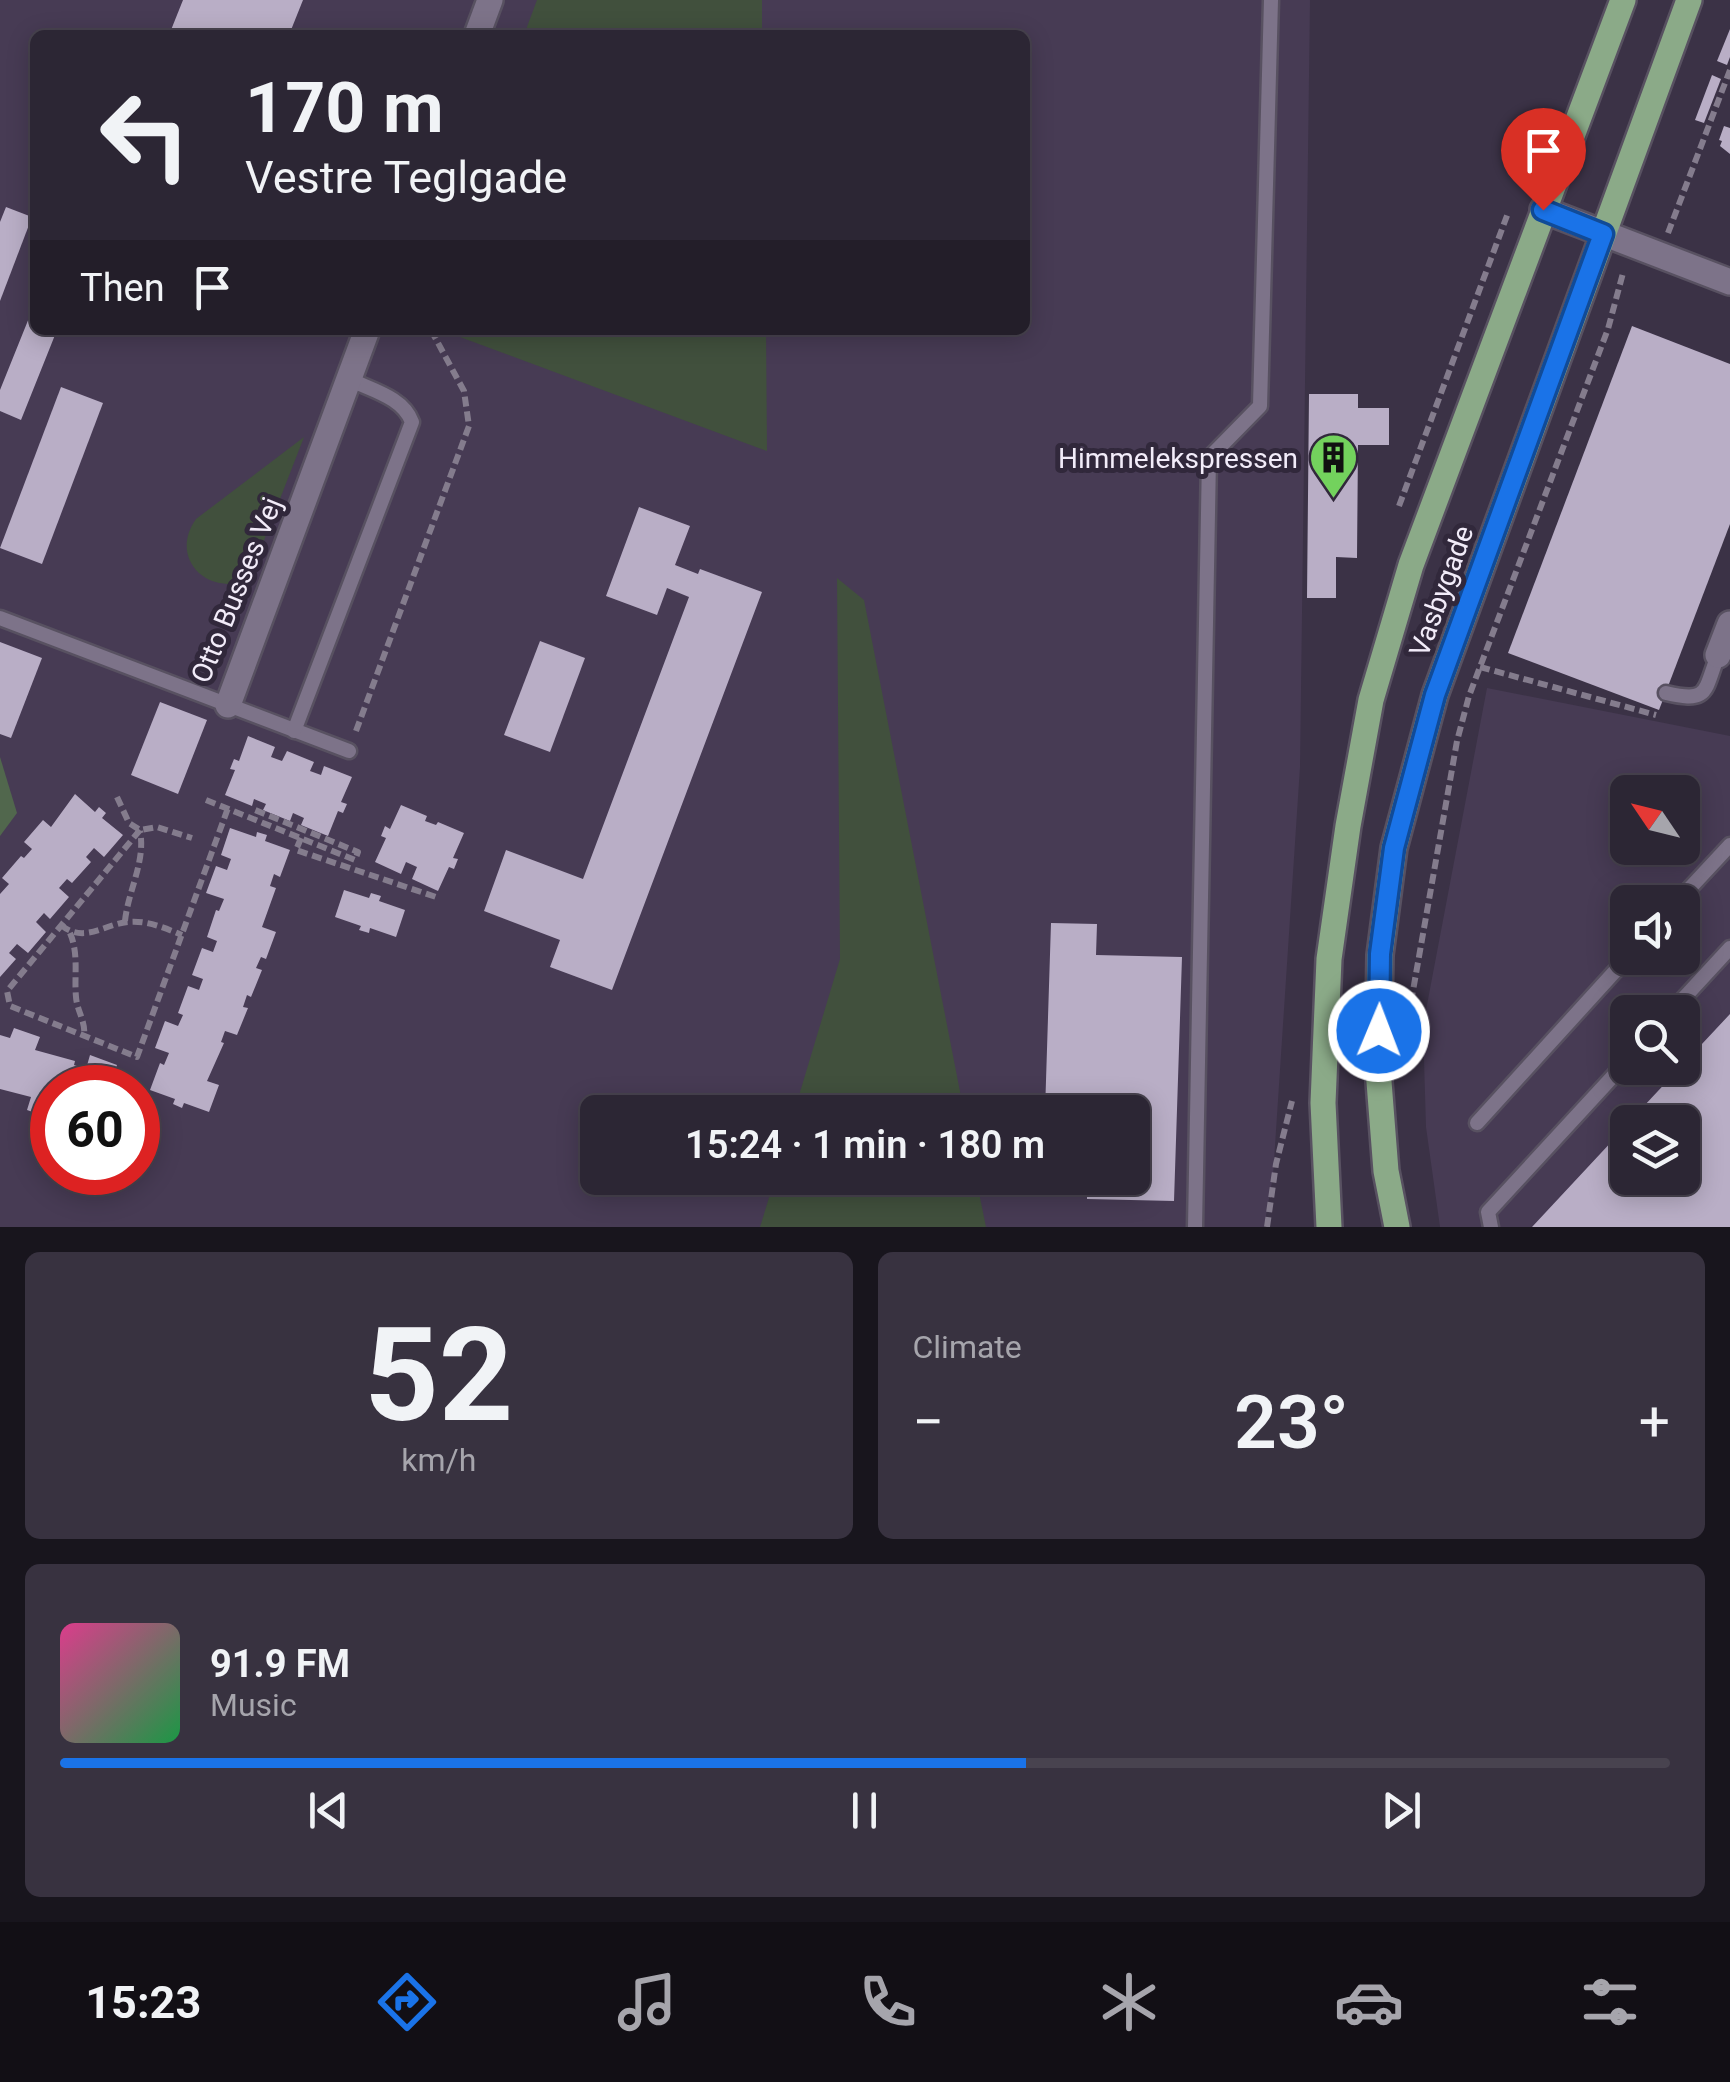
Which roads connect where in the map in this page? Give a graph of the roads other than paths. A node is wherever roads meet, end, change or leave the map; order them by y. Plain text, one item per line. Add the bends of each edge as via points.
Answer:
1 (490, 0) edge
2 (1271, 0) edge
3 (1624, 0) edge
4 (1689, 0) edge
5 (478, 30) edge
6 (1543, 210) junction
7 (1603, 234) junction
8 (1730, 282) edge
9 (365, 335) edge
10 (349, 379) junction
11 (0, 618) edge
12 (1730, 624) edge
13 (1718, 655) joint
14 (1666, 692) dead end
15 (228, 705) junction
16 (294, 731) junction
17 (348, 751) road end
18 (1730, 845) edge
19 (1694, 885) edge
20 (1730, 948) edge
21 (1612, 975) edge
22 (1687, 995) edge
23 (1610, 1080) edge
24 (1476, 1123) dead end
25 (1194, 1227) edge
26 (1329, 1227) edge
27 (1397, 1227) edge
28 (1491, 1227) edge

1 - 5 street
2 - 25 lane via 1260,406 1209,458
3 - 6 main road, Vasbygade
4 - 7 main road, Vasbygade
6 - 7 street
6 - 26 main road, Vasbygade via 1410,565 1371,700 1330,959 1323,1103
7 - 8 street
7 - 27 main road, Vasbygade via 1435,695 1394,848 1380,954 1378,1069
9 - 10 street, Otto Busses Vej
10 - 15 street, Otto Busses Vej
10 - 16 lane via 398,402 412,422
11 - 15 lane, Otto Busses Vej
12 - 13 street
13 - 14 lane via 1698,697
15 - 16 lane
16 - 17 lane
18 - 19 lane
20 - 22 lane
21 - 24 lane
23 - 28 lane via 1488,1212

